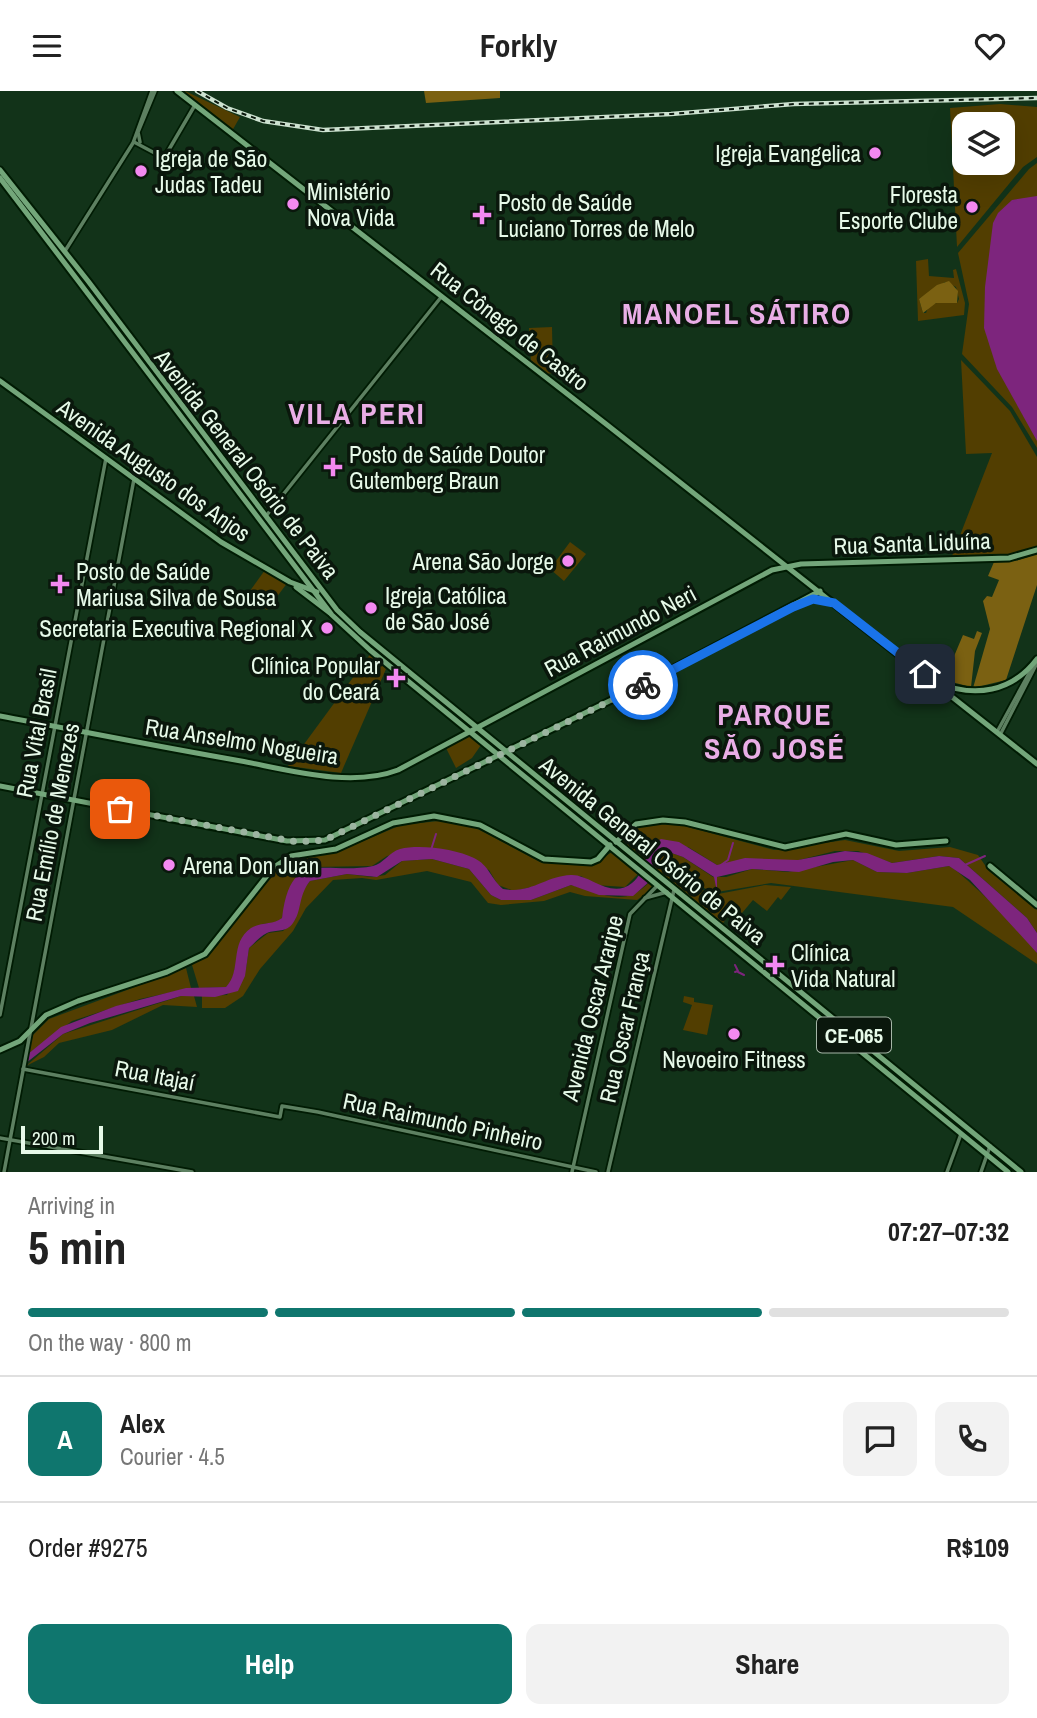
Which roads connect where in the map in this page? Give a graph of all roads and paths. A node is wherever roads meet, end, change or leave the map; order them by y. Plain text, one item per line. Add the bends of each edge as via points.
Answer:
1 (154, 91) edge
2 (177, 91) edge
3 (195, 105) junction
4 (141, 118) junction
5 (133, 143) junction
6 (147, 148) junction
7 (0, 170) edge
8 (0, 178) edge
9 (63, 253) junction
10 (442, 296) junction
11 (0, 381) edge
12 (106, 458) junction
13 (135, 479) junction
14 (264, 517) junction
15 (1037, 550) edge
16 (787, 565) junction
17 (290, 582) junction
18 (820, 591) junction
19 (316, 592) junction
20 (328, 598) junction
21 (806, 600) junction
22 (834, 603) junction
23 (332, 615) junction
24 (1036, 661) edge
25 (935, 681) junction
26 (0, 716) edge
27 (55, 726) junction
28 (473, 729) junction
29 (86, 732) junction
30 (998, 735) junction
31 (503, 753) junction
32 (1037, 764) edge
33 (0, 786) edge
34 (42, 794) junction
35 (74, 800) junction
36 (346, 832) junction
37 (946, 841) dead end
38 (613, 843) junction
39 (350, 844) junction
40 (990, 866) dead end
41 (658, 881) junction
42 (675, 890) junction
43 (667, 892) junction
44 (673, 897) junction
45 (645, 898) junction
46 (1037, 905) edge
47 (718, 930) junction
48 (0, 1015) edge
49 (834, 1019) junction
50 (829, 1025) junction
51 (848, 1031) junction
52 (30, 1032) junction
53 (845, 1039) junction
54 (0, 1050) edge
55 (23, 1067) junction
56 (282, 1106) joint
57 (961, 1134) junction
58 (0, 1137) edge
59 (10, 1139) junction
60 (990, 1146) junction
61 (987, 1155) junction
62 (572, 1170) edge
63 (4, 1172) edge
64 (192, 1172) edge
65 (596, 1172) edge
66 (608, 1172) edge
67 (947, 1172) edge
68 (981, 1172) edge
69 (1008, 1172) edge
70 (1021, 1172) edge

1 - 4 street
2 - 3 main road, Rua Cônego de Castro
3 - 6 street via 164,158
3 - 10 main road, Rua Cônego de Castro
4 - 5 street
4 - 6 street via 138,141
5 - 6 street
5 - 9 street
7 - 9 main road, Avenida General Osório de Paiva
8 - 9 main road, Avenida General Osório de Paiva
9 - 14 main road, Avenida General Osório de Paiva
10 - 14 street
10 - 16 main road, Rua Cônego de Castro
11 - 12 main road, Avenida Augusto dos Anjos
12 - 13 main road, Avenida Augusto dos Anjos
12 - 27 street, Rua Vital Brasil
13 - 17 main road, Avenida Augusto dos Anjos via 220,542
13 - 29 street, Rua Emílio de Menezes
14 - 19 main road, Avenida General Osório de Paiva
14 - 20 main road, Avenida General Osório de Paiva
15 - 16 main road, Rua Santa Liduína via 1009,558
16 - 18 main road, Rua Cônego de Castro
16 - 28 main road, Rua Raimundo Neri
17 - 19 main road, Avenida Augusto dos Anjos
17 - 23 main road, Avenida Augusto dos Anjos
18 - 21 main road
18 - 22 main road, Rua Cônego de Castro
19 - 20 main road, Avenida Augusto dos Anjos
19 - 23 main road, Avenida General Osório de Paiva
20 - 28 main road, Avenida General Osório de Paiva via 359,632
21 - 22 main road
21 - 31 main road
22 - 25 main road, Rua Cônego de Castro
23 - 28 main road, Avenida General Osório de Paiva
24 - 25 main road via 1011,682 986,691 964,691
24 - 30 street
25 - 30 main road, Rua Cônego de Castro
26 - 27 main road, Rua Anselmo Nogueira
27 - 29 main road, Rua Anselmo Nogueira
27 - 34 street, Rua Vital Brasil
28 - 29 main road, Rua Anselmo Nogueira via 398,769 368,777 259,765
28 - 31 main road, Avenida General Osório de Paiva
29 - 35 street, Rua Emílio de Menezes
30 - 32 main road, Rua Cônego de Castro
31 - 36 main road
31 - 38 main road, Avenida General Osório de Paiva / CE-065
33 - 34 main road
34 - 35 main road
34 - 48 street, Rua Vital Brasil
35 - 36 main road via 297,842 325,840
35 - 52 street, Rua Emílio de Menezes
36 - 39 main road via 344,839
37 - 38 main road via 896,845 846,834 785,847 663,820 636,824
38 - 39 main road via 591,862 555,860 537,857 480,825 434,817 400,821
38 - 41 main road, Avenida General Osório de Paiva / CE-065
39 - 52 main road via 282,861 199,957 46,1015
40 - 46 main road
41 - 42 main road, Avenida General Osório de Paiva / CE-065
41 - 43 main road, Avenida General Osório de Paiva / CE-065
41 - 45 street, Avenida Oscar Araripe via 655,891
42 - 43 street, Avenida Oscar Araripe
42 - 44 street, Rua Oscar França
42 - 47 main road, Avenida General Osório de Paiva / CE-065
43 - 44 main road, Avenida General Osório de Paiva / CE-065
43 - 45 street, Avenida Oscar Araripe
44 - 47 main road, Avenida General Osório de Paiva / CE-065
44 - 66 street, Rua Oscar França
45 - 62 street, Avenida Oscar Araripe via 630,915
47 - 49 main road, Avenida General Osório de Paiva / CE-065
47 - 50 main road, Avenida General Osório de Paiva / CE-065
49 - 50 main road via 834,1025
49 - 51 main road, Avenida General Osório de Paiva / CE-065
50 - 53 main road, Avenida General Osório de Paiva / CE-065
51 - 53 main road
51 - 60 main road, Avenida General Osório de Paiva / CE-065
52 - 54 main road
52 - 55 street, Rua Emílio de Menezes
53 - 57 main road, Avenida General Osório de Paiva / CE-065
55 - 56 street, Rua Itajaí via 280,1117
55 - 59 street, Rua Emílio de Menezes
56 - 62 street, Rua Raimundo Pinheiro
57 - 61 main road, Avenida General Osório de Paiva / CE-065
57 - 67 street
58 - 59 street
59 - 63 street, Rua Emílio de Menezes
59 - 64 street
60 - 61 street
60 - 70 main road, Avenida General Osório de Paiva / CE-065
61 - 68 street
61 - 69 main road, Avenida General Osório de Paiva / CE-065
62 - 65 street, Rua Raimundo Pinheiro

